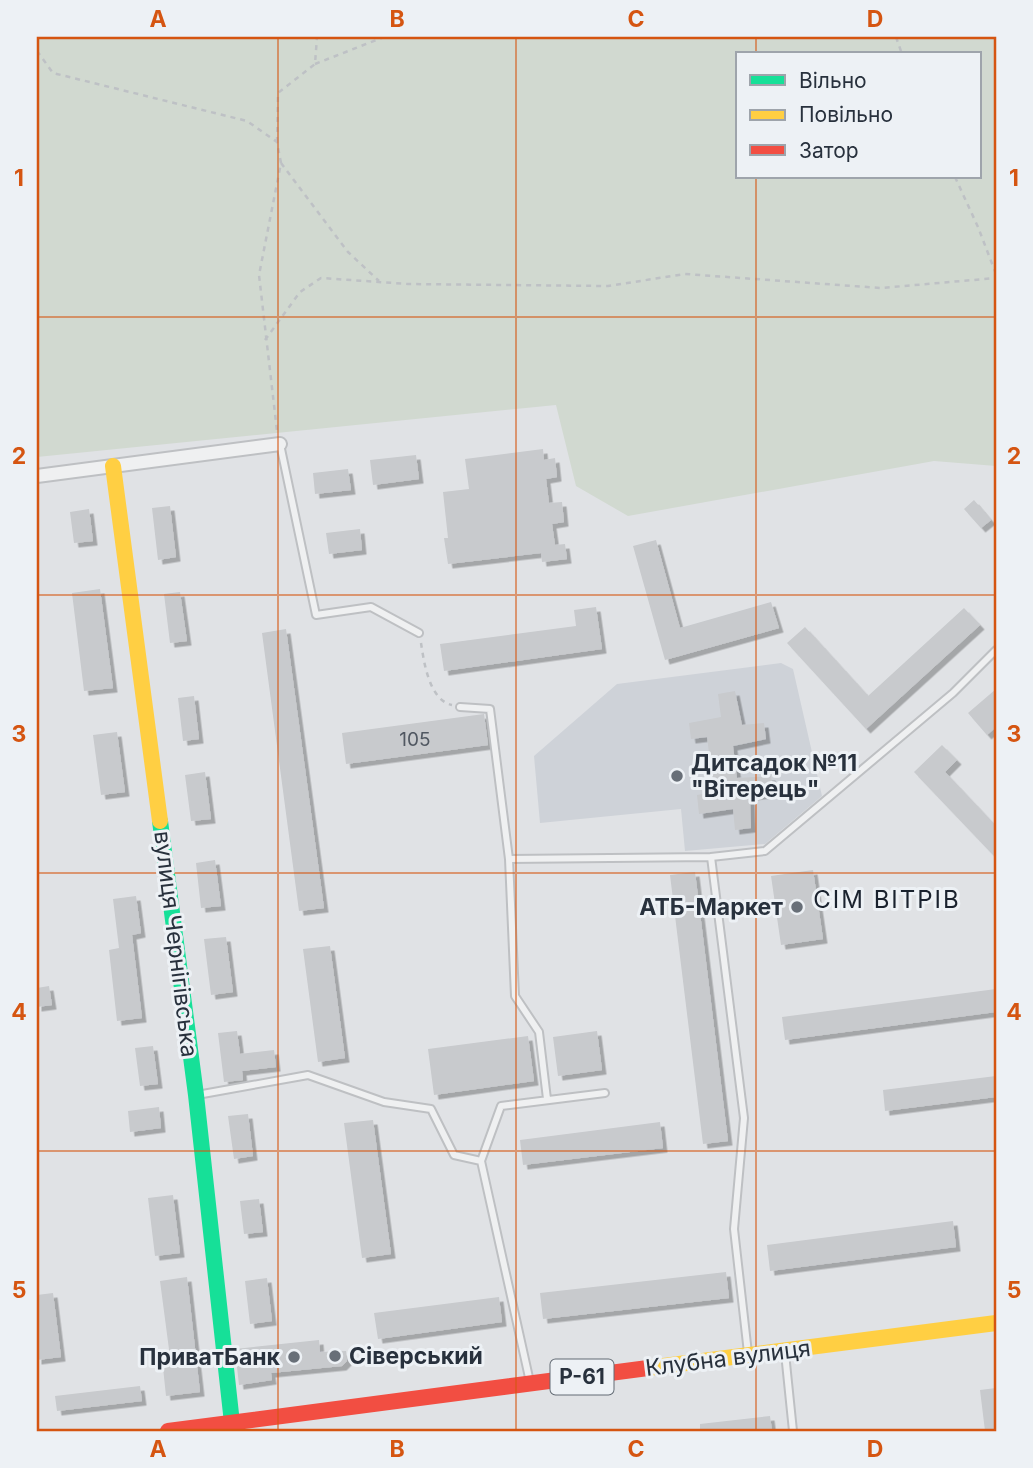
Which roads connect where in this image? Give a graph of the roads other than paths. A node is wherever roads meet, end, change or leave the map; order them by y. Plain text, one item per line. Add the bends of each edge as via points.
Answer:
1 (280, 444) joint
2 (113, 466) junction
3 (37, 476) edge
4 (419, 633) road end
5 (996, 650) edge
6 (460, 707) road end
7 (711, 857) junction
8 (509, 859) junction
9 (605, 1093) dead end
10 (195, 1095) junction
11 (547, 1099) junction
12 (481, 1161) junction
13 (996, 1323) edge
14 (785, 1350) junction
15 (748, 1355) junction
16 (531, 1384) junction
17 (232, 1423) junction
18 (168, 1431) edge
19 (793, 1431) edge

1 - 2 street
1 - 4 lane via 316,615 371,607
2 - 3 street
2 - 10 street, вулиця Чернігівська
5 - 7 lane via 953,693 765,851
6 - 8 lane via 490,709
7 - 8 lane
7 - 15 lane via 744,1118 734,1229
8 - 11 lane via 515,996 539,1032
9 - 11 lane
10 - 12 lane via 308,1075 384,1102 431,1109 454,1154
10 - 17 street, вулиця Чернігівська
11 - 12 lane via 501,1106
12 - 16 lane
13 - 14 street, Клубна вулиця / Р-61
14 - 15 street, Клубна вулиця / Р-61
14 - 19 lane
15 - 16 street, Клубна вулиця / Р-61
16 - 17 street, Клубна вулиця / Р-61
17 - 18 street, Клубна вулиця / Р-61

